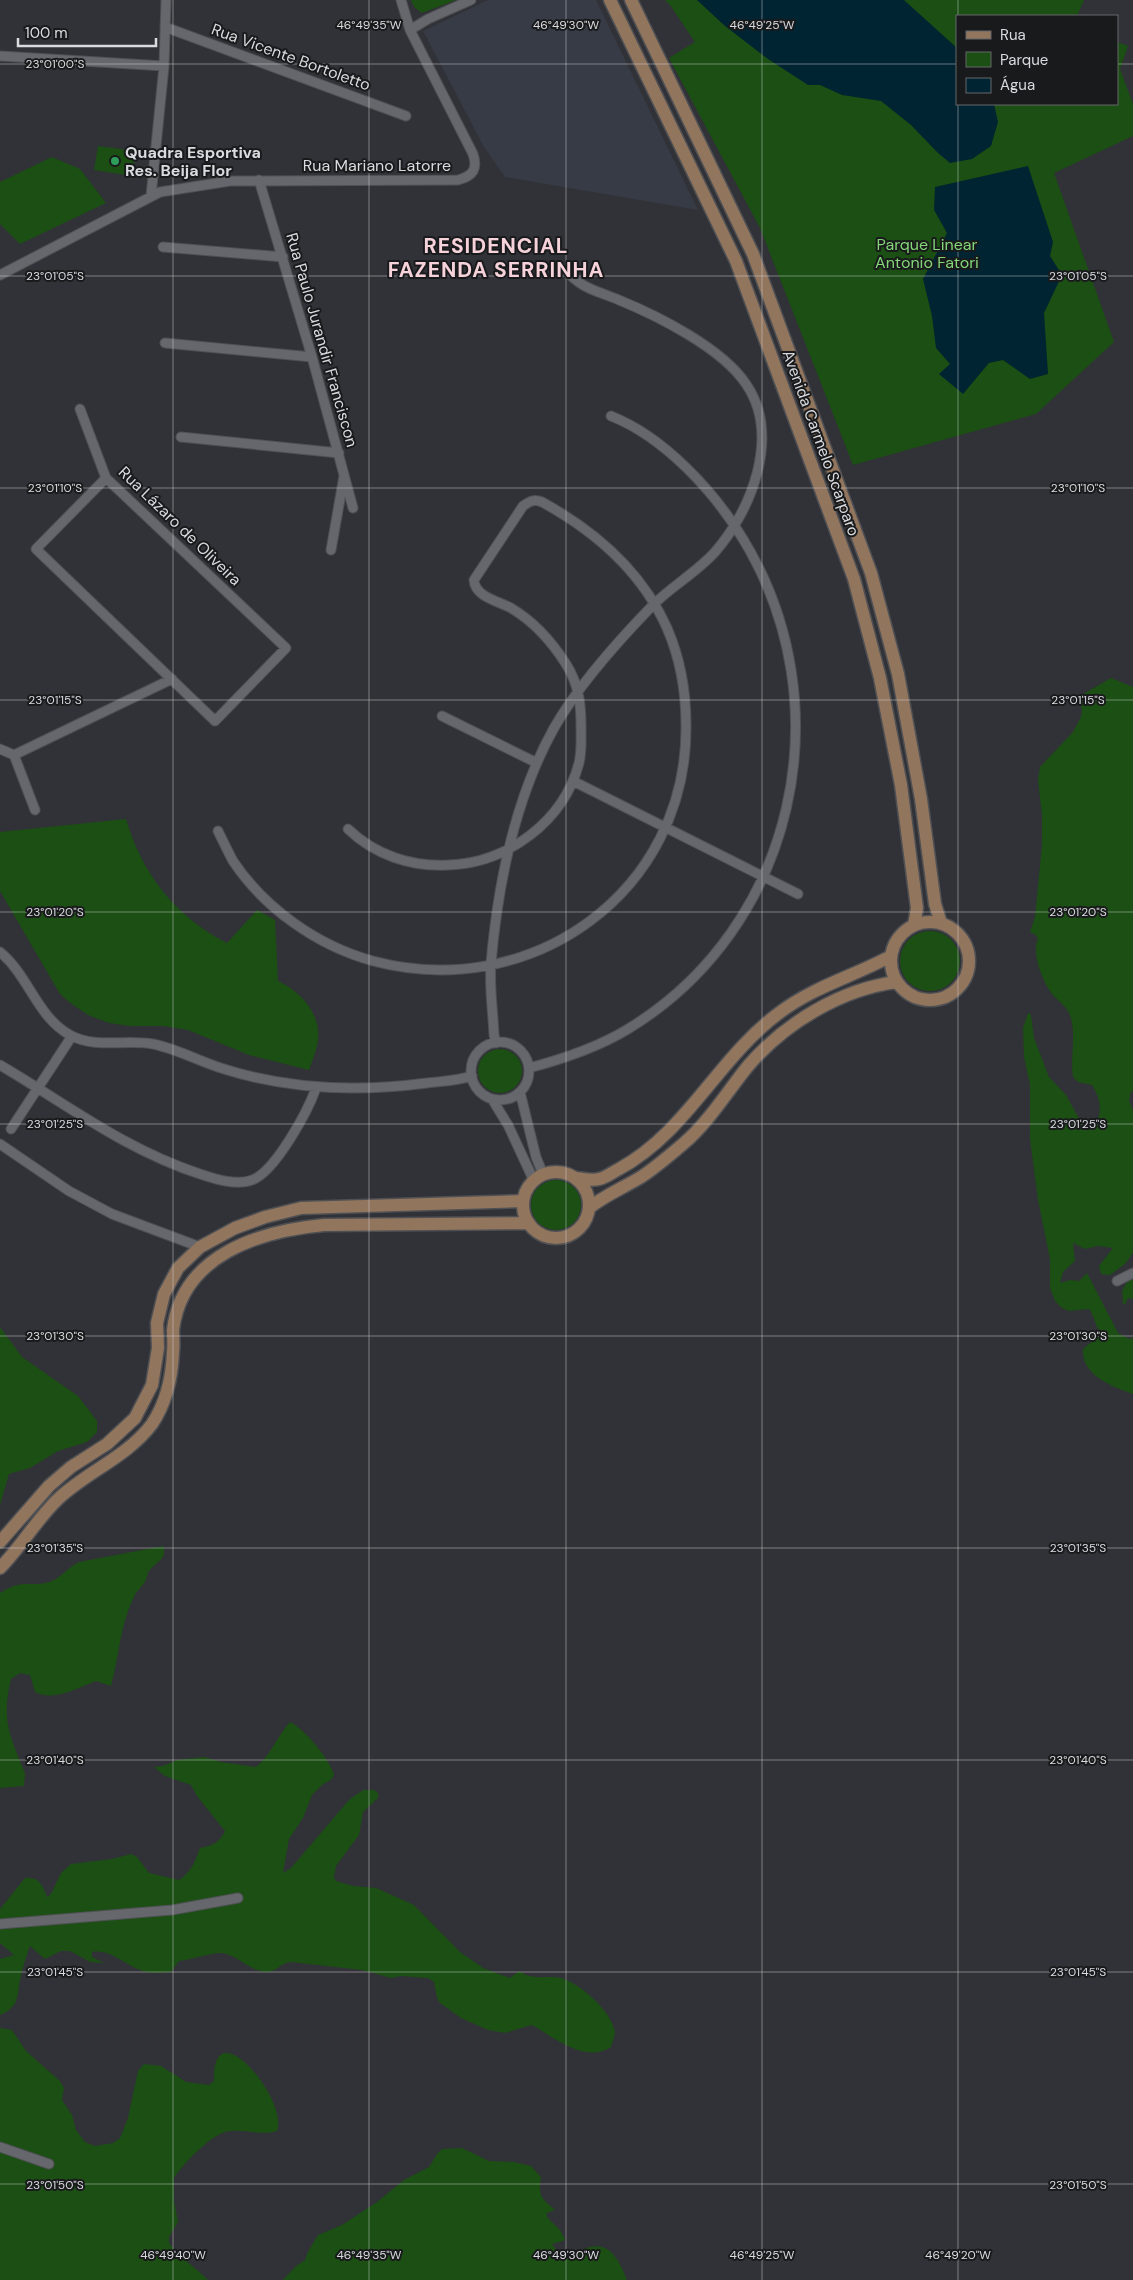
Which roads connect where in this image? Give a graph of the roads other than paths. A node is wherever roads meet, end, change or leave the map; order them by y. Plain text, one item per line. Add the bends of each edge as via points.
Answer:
1 (166, 0) edge
2 (401, 0) edge
3 (471, 0) edge
4 (610, 0) edge
5 (631, 0) edge
6 (165, 27) junction
7 (410, 30) junction
8 (0, 56) edge
9 (164, 66) junction
10 (406, 116) dead end
11 (260, 180) junction
12 (152, 196) junction
13 (163, 247) dead end
14 (283, 257) junction
15 (566, 270) dead end
16 (0, 275) edge
17 (165, 344) dead end
18 (312, 357) junction
19 (80, 409) dead end
20 (611, 416) dead end
21 (181, 437) dead end
22 (339, 453) junction
23 (344, 474) junction
24 (106, 478) junction
25 (353, 508) dead end
26 (735, 526) junction
27 (330, 550) dead end
28 (654, 604) junction
29 (172, 679) junction
30 (578, 688) junction
31 (442, 716) dead end
32 (0, 750) edge
33 (14, 755) junction
34 (537, 763) junction
35 (573, 781) junction
36 (36, 810) dead end
37 (667, 828) junction
38 (348, 829) dead end
39 (218, 831) dead end
40 (509, 851) junction
41 (763, 876) junction
42 (798, 894) dead end
43 (941, 923) junction
44 (914, 924) junction
45 (0, 952) edge
46 (890, 956) junction
47 (491, 965) junction
48 (897, 982) junction
49 (72, 1036) junction
50 (496, 1043) junction
51 (0, 1065) edge
52 (529, 1068) junction
53 (472, 1076) junction
54 (39, 1088) junction
55 (316, 1088) junction
56 (520, 1092) junction
57 (492, 1098) junction
58 (11, 1129) dead end
59 (0, 1144) edge
60 (538, 1178) junction
61 (576, 1178) junction
62 (523, 1201) junction
63 (589, 1208) junction
64 (529, 1223) junction
65 (200, 1247) junction
66 (1133, 1273) edge
67 (1117, 1281) dead end
68 (0, 1542) edge
69 (0, 1568) edge
70 (238, 1898) dead end
71 (0, 1924) edge
72 (0, 2147) edge
73 (49, 2164) dead end

1 - 6 street
2 - 7 street
3 - 7 street
4 - 44 main road, Avenida Carmelo Scarparo via 736,261 854,579 880,678 901,785 917,908
5 - 43 main road, Avenida Carmelo Scarparo via 753,254 872,573 898,674 922,799 935,904
6 - 9 street
6 - 10 street, Rua Vicente Bortoletto
7 - 11 street, Rua Mariano Latorre via 472,154 476,164 474,172 458,180
8 - 9 street
9 - 12 street
11 - 12 street, Rua Mariano Latorre via 192,185
11 - 14 street, Rua Paulo Jurandir Franciscon
12 - 16 street, Rua Mariano Latorre
13 - 14 street
14 - 18 street, Rua Paulo Jurandir Franciscon
15 - 26 street via 580,285 659,318 692,337 738,372 748,385 760,424 759,466 752,491
17 - 18 street
18 - 22 street, Rua Paulo Jurandir Franciscon
19 - 24 street, Rua Lázaro de Oliveira
20 - 26 street via 638,430 685,467
21 - 22 street
22 - 23 street, Rua Paulo Jurandir Franciscon
23 - 25 street, Rua Paulo Jurandir Franciscon
23 - 27 street
24 - 29 street via 36,549
24 - 29 street, Rua Lázaro de Oliveira via 286,648 215,721
26 - 28 street via 714,553
26 - 41 street via 754,556 783,629 797,712 792,788
28 - 30 street
28 - 30 street via 632,573 592,534 542,502 536,500 523,506 476,574 474,586 530,622 567,664
28 - 37 street via 676,652 686,711 683,770
29 - 33 street
30 - 34 street
30 - 35 street via 581,735
31 - 34 street
32 - 33 street
33 - 36 street
34 - 40 street via 520,807
35 - 37 street
35 - 40 street via 542,825
37 - 41 street
37 - 47 street via 633,881 588,923 555,944
38 - 40 street via 377,851 413,863 469,863
39 - 47 street via 233,861 253,886 302,929 330,945 361,958 416,969 457,970
40 - 47 street
41 - 42 street
41 - 52 street via 753,898 721,946 663,1005 598,1045
43 - 44 main road
43 - 48 main road via 954,929 968,952 969,965 961,984 946,997 932,1000 906,992
44 - 46 main road via 894,943
45 - 49 street via 47,1015
46 - 48 main road via 891,970
46 - 61 main road via 826,985 779,1013 736,1053 672,1130 631,1162 598,1180
47 - 50 street
48 - 63 main road via 875,985 834,1001 790,1027 750,1065 684,1143 641,1177
49 - 54 street
49 - 55 street via 94,1042 150,1044 232,1072
50 - 52 street via 515,1047
50 - 53 street via 478,1052 472,1064
51 - 54 street
52 - 56 street via 527,1081
53 - 55 street via 405,1086
53 - 57 street via 477,1088
54 - 55 street via 118,1139 179,1167 213,1178 244,1182 263,1174 276,1158 296,1129
54 - 58 street
56 - 57 street via 504,1100
56 - 60 street
57 - 60 street
59 - 65 street via 69,1191 112,1214
60 - 61 main road via 560,1172
60 - 62 main road via 527,1190
61 - 63 main road via 584,1187
62 - 64 main road
62 - 65 main road via 301,1208 250,1223
63 - 64 main road via 579,1228 558,1238 537,1231
64 - 69 main road via 324,1224 272,1232 231,1250 197,1275 179,1302 173,1333 172,1372 161,1409 152,1424 123,1453 83,1477 58,1499
65 - 68 main road via 178,1268 164,1294 157,1322 158,1348 152,1385 135,1418 107,1444 49,1486
66 - 67 street
70 - 71 street via 172,1910
72 - 73 street

